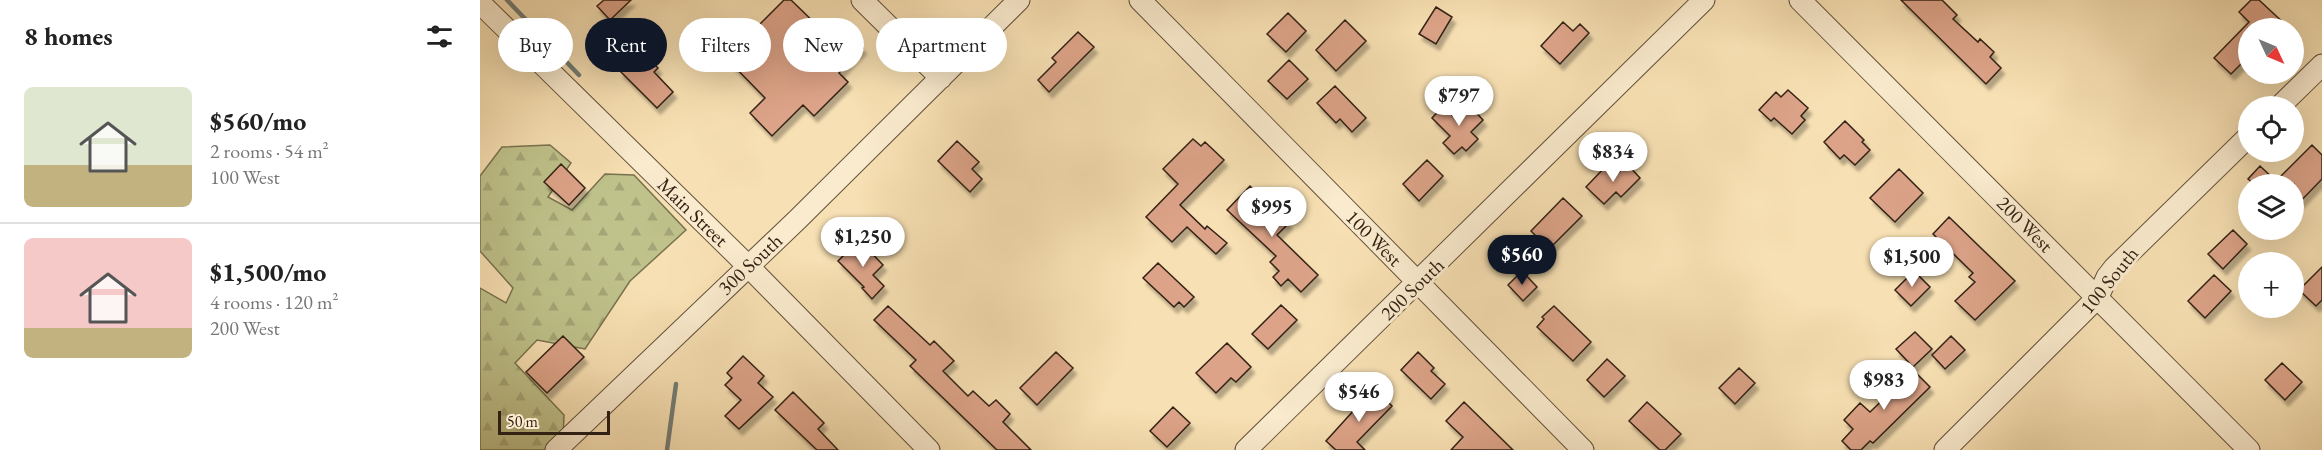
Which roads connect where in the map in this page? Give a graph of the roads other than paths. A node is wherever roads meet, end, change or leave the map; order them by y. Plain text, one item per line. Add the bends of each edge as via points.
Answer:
1 (862, 0) edge
2 (1019, 0) edge
3 (1140, 0) edge
4 (1704, 0) edge
5 (1800, 0) edge
6 (480, 3) edge
7 (2322, 65) edge
8 (941, 78) junction
9 (2290, 96) edge
10 (2238, 147) edge
11 (748, 266) junction
12 (1419, 282) junction
13 (2098, 297) junction
14 (556, 450) edge
15 (928, 450) edge
16 (1246, 450) edge
17 (1583, 450) edge
18 (1945, 450) edge
19 (2249, 450) edge

1 - 8 street
2 - 8 street, 300 South
3 - 12 street, 100 West
4 - 12 street, 200 South
5 - 13 street, 200 West
6 - 11 street, Main Street
7 - 9 street
8 - 11 street, 300 South
10 - 13 street, 100 South via 2114,268
11 - 14 street, 300 South
11 - 15 street, Main Street
12 - 16 street, 200 South
12 - 17 street, 100 West
13 - 18 street, 100 South
13 - 19 street, 200 West

